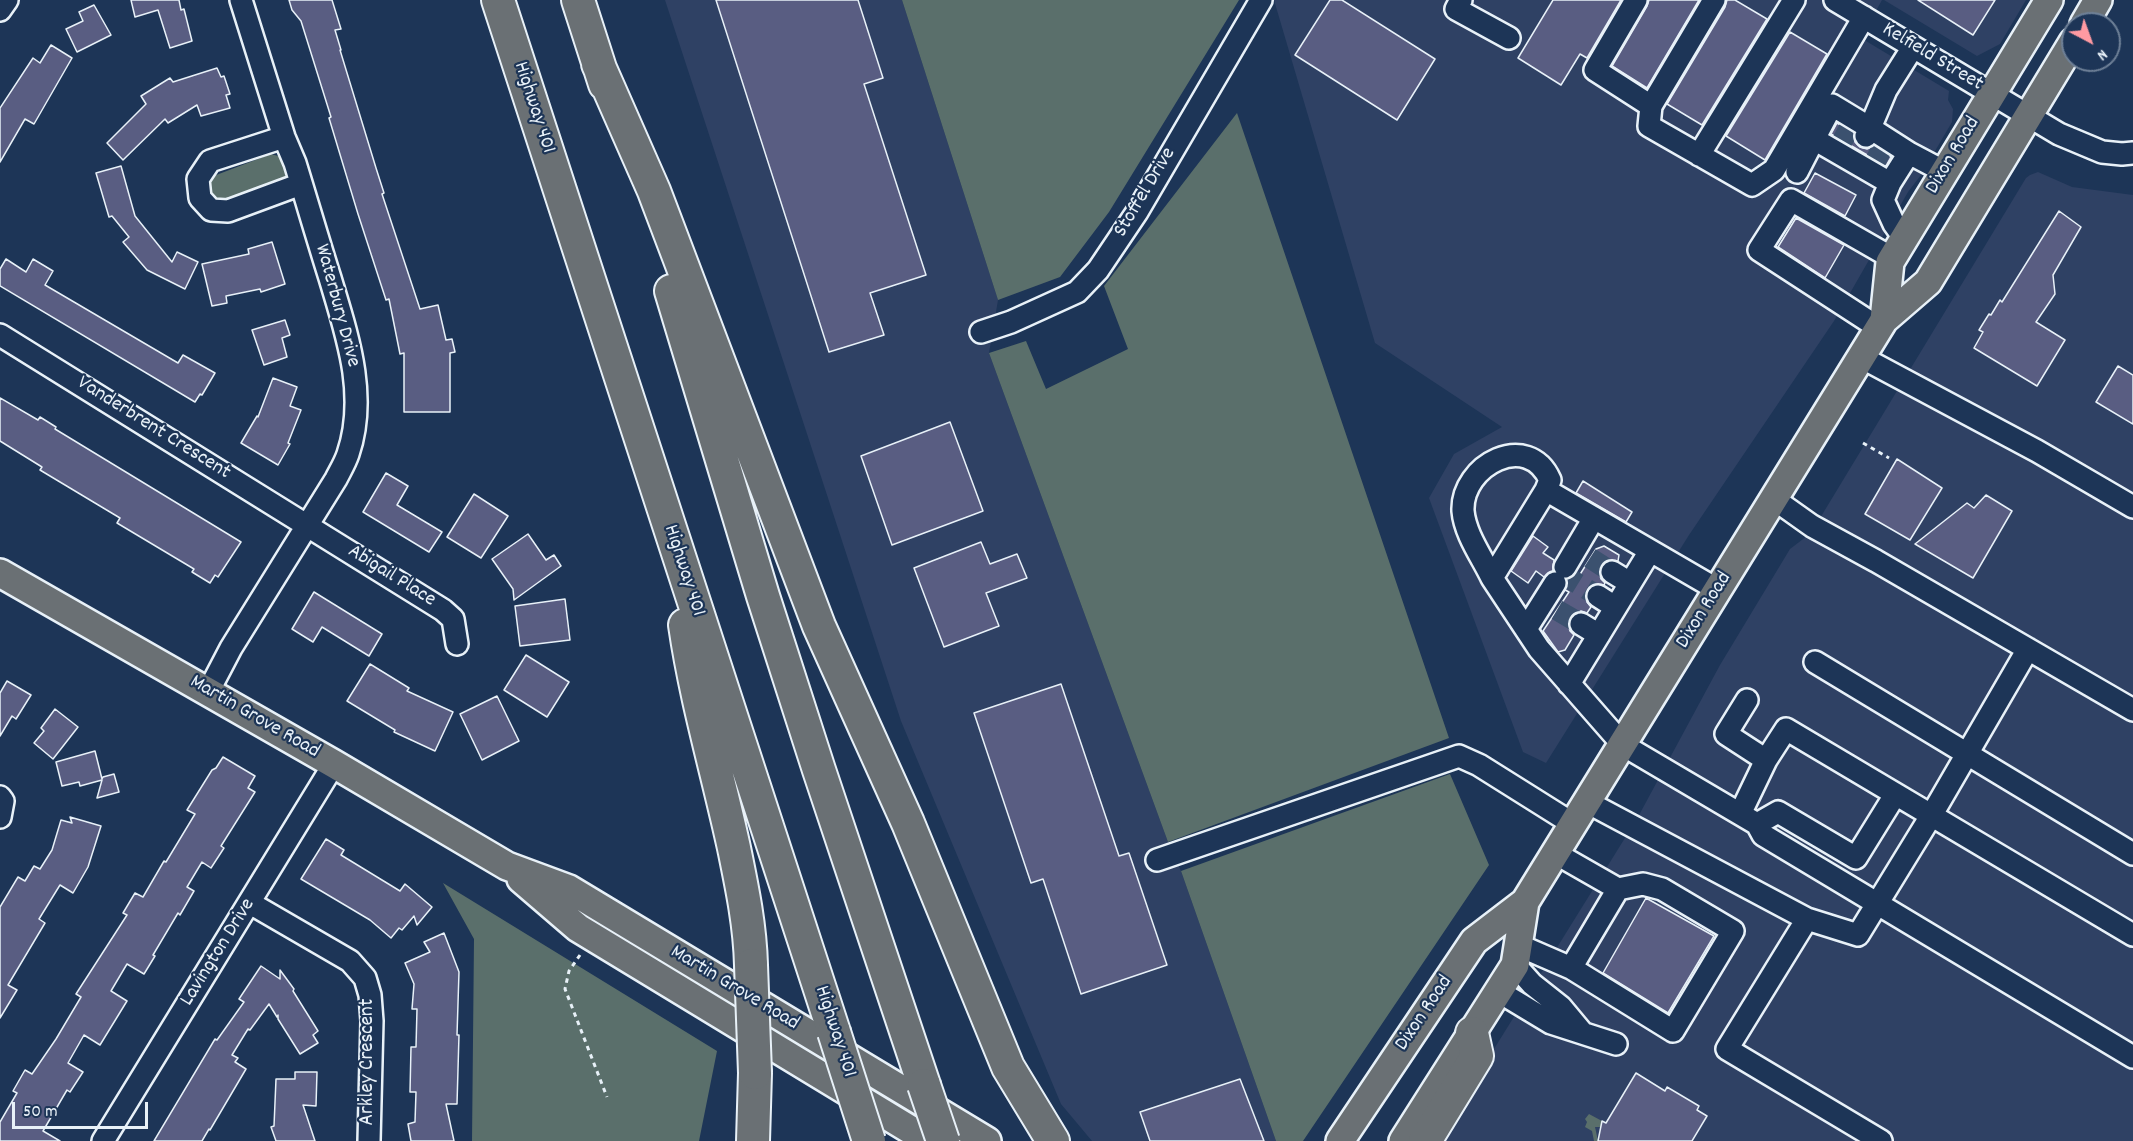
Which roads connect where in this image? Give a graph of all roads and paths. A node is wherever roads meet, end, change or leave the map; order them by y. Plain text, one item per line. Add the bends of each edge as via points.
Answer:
1 (7, 0) edge
2 (242, 0) edge
3 (498, 0) edge
4 (578, 0) edge
5 (1261, 0) edge
6 (1461, 0) edge
7 (1636, 0) edge
8 (1714, 0) edge
9 (1794, 0) edge
10 (1835, 0) edge
11 (2049, 0) edge
12 (0, 10) edge
13 (1864, 17) junction
14 (1509, 38) dead end
15 (1913, 47) junction
16 (2061, 62) edge
17 (598, 64) junction
18 (1992, 94) junction
19 (1651, 106) junction
20 (2029, 116) junction
21 (284, 137) junction
22 (1814, 139) junction
23 (1861, 145) junction
24 (1908, 153) junction
25 (2133, 153) edge
26 (1699, 155) junction
27 (1797, 171) dead end
28 (1945, 172) junction
29 (1890, 183) junction
30 (301, 184) junction
31 (1898, 248) junction
32 (1882, 324) junction
33 (981, 332) dead end
34 (0, 335) edge
35 (1861, 357) junction
36 (1863, 443) dead end
37 (1889, 458) dead end
38 (1546, 490) junction
39 (1774, 499) junction
40 (2133, 507) edge
41 (1594, 518) junction
42 (305, 526) junction
43 (673, 538) junction
44 (1650, 551) junction
45 (1612, 572) tunnel mouth
46 (0, 573) edge
47 (1492, 578) junction
48 (1630, 584) junction
49 (1718, 590) junction
50 (1526, 629) junction
51 (457, 644) dead end
52 (2028, 649) junction
53 (1815, 662) dead end
54 (1569, 684) junction
55 (208, 692) junction
56 (1747, 700) dead end
57 (2133, 710) edge
58 (1623, 745) junction
59 (1967, 754) junction
60 (1766, 760) junction
61 (334, 764) junction
62 (1895, 795) junction
63 (0, 797) edge
64 (1580, 813) junction
65 (1931, 816) junction
66 (0, 817) edge
67 (1748, 819) junction
68 (1555, 853) junction
69 (2133, 854) edge
70 (1157, 860) dead end
71 (507, 866) junction
72 (1618, 889) junction
73 (1525, 902) junction
74 (250, 903) junction
75 (1878, 903) junction
76 (1807, 920) junction
77 (2133, 935) edge
78 (580, 954) dead end
79 (1516, 955) junction
80 (1571, 968) junction
81 (1498, 991) junction
82 (1472, 1033) junction
83 (1588, 1040) junction
84 (1616, 1044) dead end
85 (2133, 1057) edge
86 (607, 1097) dead end
87 (104, 1141) edge
88 (369, 1141) edge
89 (753, 1141) edge
90 (869, 1141) edge
91 (929, 1141) edge
92 (943, 1141) edge
93 (987, 1141) edge
94 (1053, 1141) edge
95 (1341, 1141) edge
96 (1403, 1141) edge
97 (1425, 1141) edge
98 (1881, 1141) edge

1 - 12 street
2 - 21 street, Waterbury Drive
3 - 43 highway, Highway 401
4 - 17 highway
5 - 33 street, Stoffel Drive via 1137,212 1098,270 1077,292
6 - 14 street via 1456,9
7 - 19 street via 1595,70
8 - 19 street
9 - 26 street
10 - 13 street, Kelfield Street
11 - 18 main road, Dixon Road
13 - 15 street, Kelfield Street
13 - 26 street via 1774,170 1752,185
15 - 18 street, Kelfield Street
15 - 23 street via 1886,90
16 - 20 main road, Dixon Road
17 - 92 highway, bridge via 710,414 766,607
17 - 94 highway via 654,191 819,626 908,823 1008,1067
18 - 20 street, Kelfield Street
18 - 28 main road, Dixon Road
19 - 26 street via 1649,126
20 - 25 street, Kelfield Street via 2092,149
20 - 32 main road, Dixon Road via 1928,282
21 - 30 street, Waterbury Drive
21 - 30 street via 210,161 198,179 200,198 211,210 228,211
22 - 23 street
22 - 23 street via 1833,105
22 - 27 street
23 - 24 street
23 - 29 street
24 - 28 street
24 - 29 street
28 - 31 main road, Dixon Road
29 - 31 street via 1883,200 1894,224
30 - 42 street, Waterbury Drive via 347,335 357,398 348,455
31 - 32 main road, Dixon Road via 1890,262
31 - 32 street via 1791,200 1759,250
32 - 35 main road, Dixon Road
34 - 42 street, Vanderbrent Crescent
35 - 39 main road, Dixon Road
35 - 40 street
36 - 37 path
38 - 41 street
38 - 47 street
38 - 47 street via 1550,480 1545,470 1518,455 1493,462 1468,484 1463,513
39 - 49 main road, Dixon Road
39 - 52 street via 1812,526
41 - 44 street
41 - 50 street via 1550,605
42 - 51 street, Abigail Place via 443,610 453,619
42 - 55 street, Waterbury Drive
43 - 89 highway, bridge via 691,669 743,892 750,939
43 - 90 highway, Highway 401, bridge
44 - 48 street
44 - 49 street
45 - 48 street
46 - 55 main road, Martin Grove Road
47 - 50 street
48 - 54 street via 1606,602 1590,630
49 - 58 main road, Dixon Road
50 - 54 street
52 - 57 street
52 - 59 street
53 - 59 street
54 - 58 street
55 - 61 main road, Martin Grove Road
56 - 60 street via 1726,734
58 - 64 main road, Dixon Road
58 - 67 street
59 - 65 street
59 - 69 street
60 - 62 street via 1786,729
60 - 67 street
61 - 71 main road, Martin Grove Road
61 - 74 street, Lavington Drive
62 - 65 street
62 - 67 street via 1856,858 1778,812
63 - 66 street
64 - 68 main road, Dixon Road
64 - 70 street via 1459,756
64 - 76 street
65 - 75 street
65 - 77 street
67 - 75 street via 1763,835
68 - 72 street
68 - 73 main road, Dixon Road
71 - 91 main road, Martin Grove Road via 578,928
71 - 93 main road, Martin Grove Road via 569,889
72 - 80 street
72 - 80 street via 1643,884 1662,889 1732,931 1673,1030
73 - 79 main road, Dixon Road
73 - 95 main road, Dixon Road via 1474,940
74 - 87 street, Lavington Drive
74 - 88 street, Arkley Crescent via 350,961 365,978 372,1021
75 - 76 street via 1857,935
75 - 85 street
76 - 98 street via 1727,1048
78 - 86 path via 569,971 565,989
79 - 80 street
79 - 81 main road, Dixon Road
79 - 83 street via 1532,984 1561,1007
81 - 82 main road, Dixon Road
81 - 83 street
82 - 96 main road, Dixon Road
82 - 97 highway via 1477,1056
83 - 84 street

